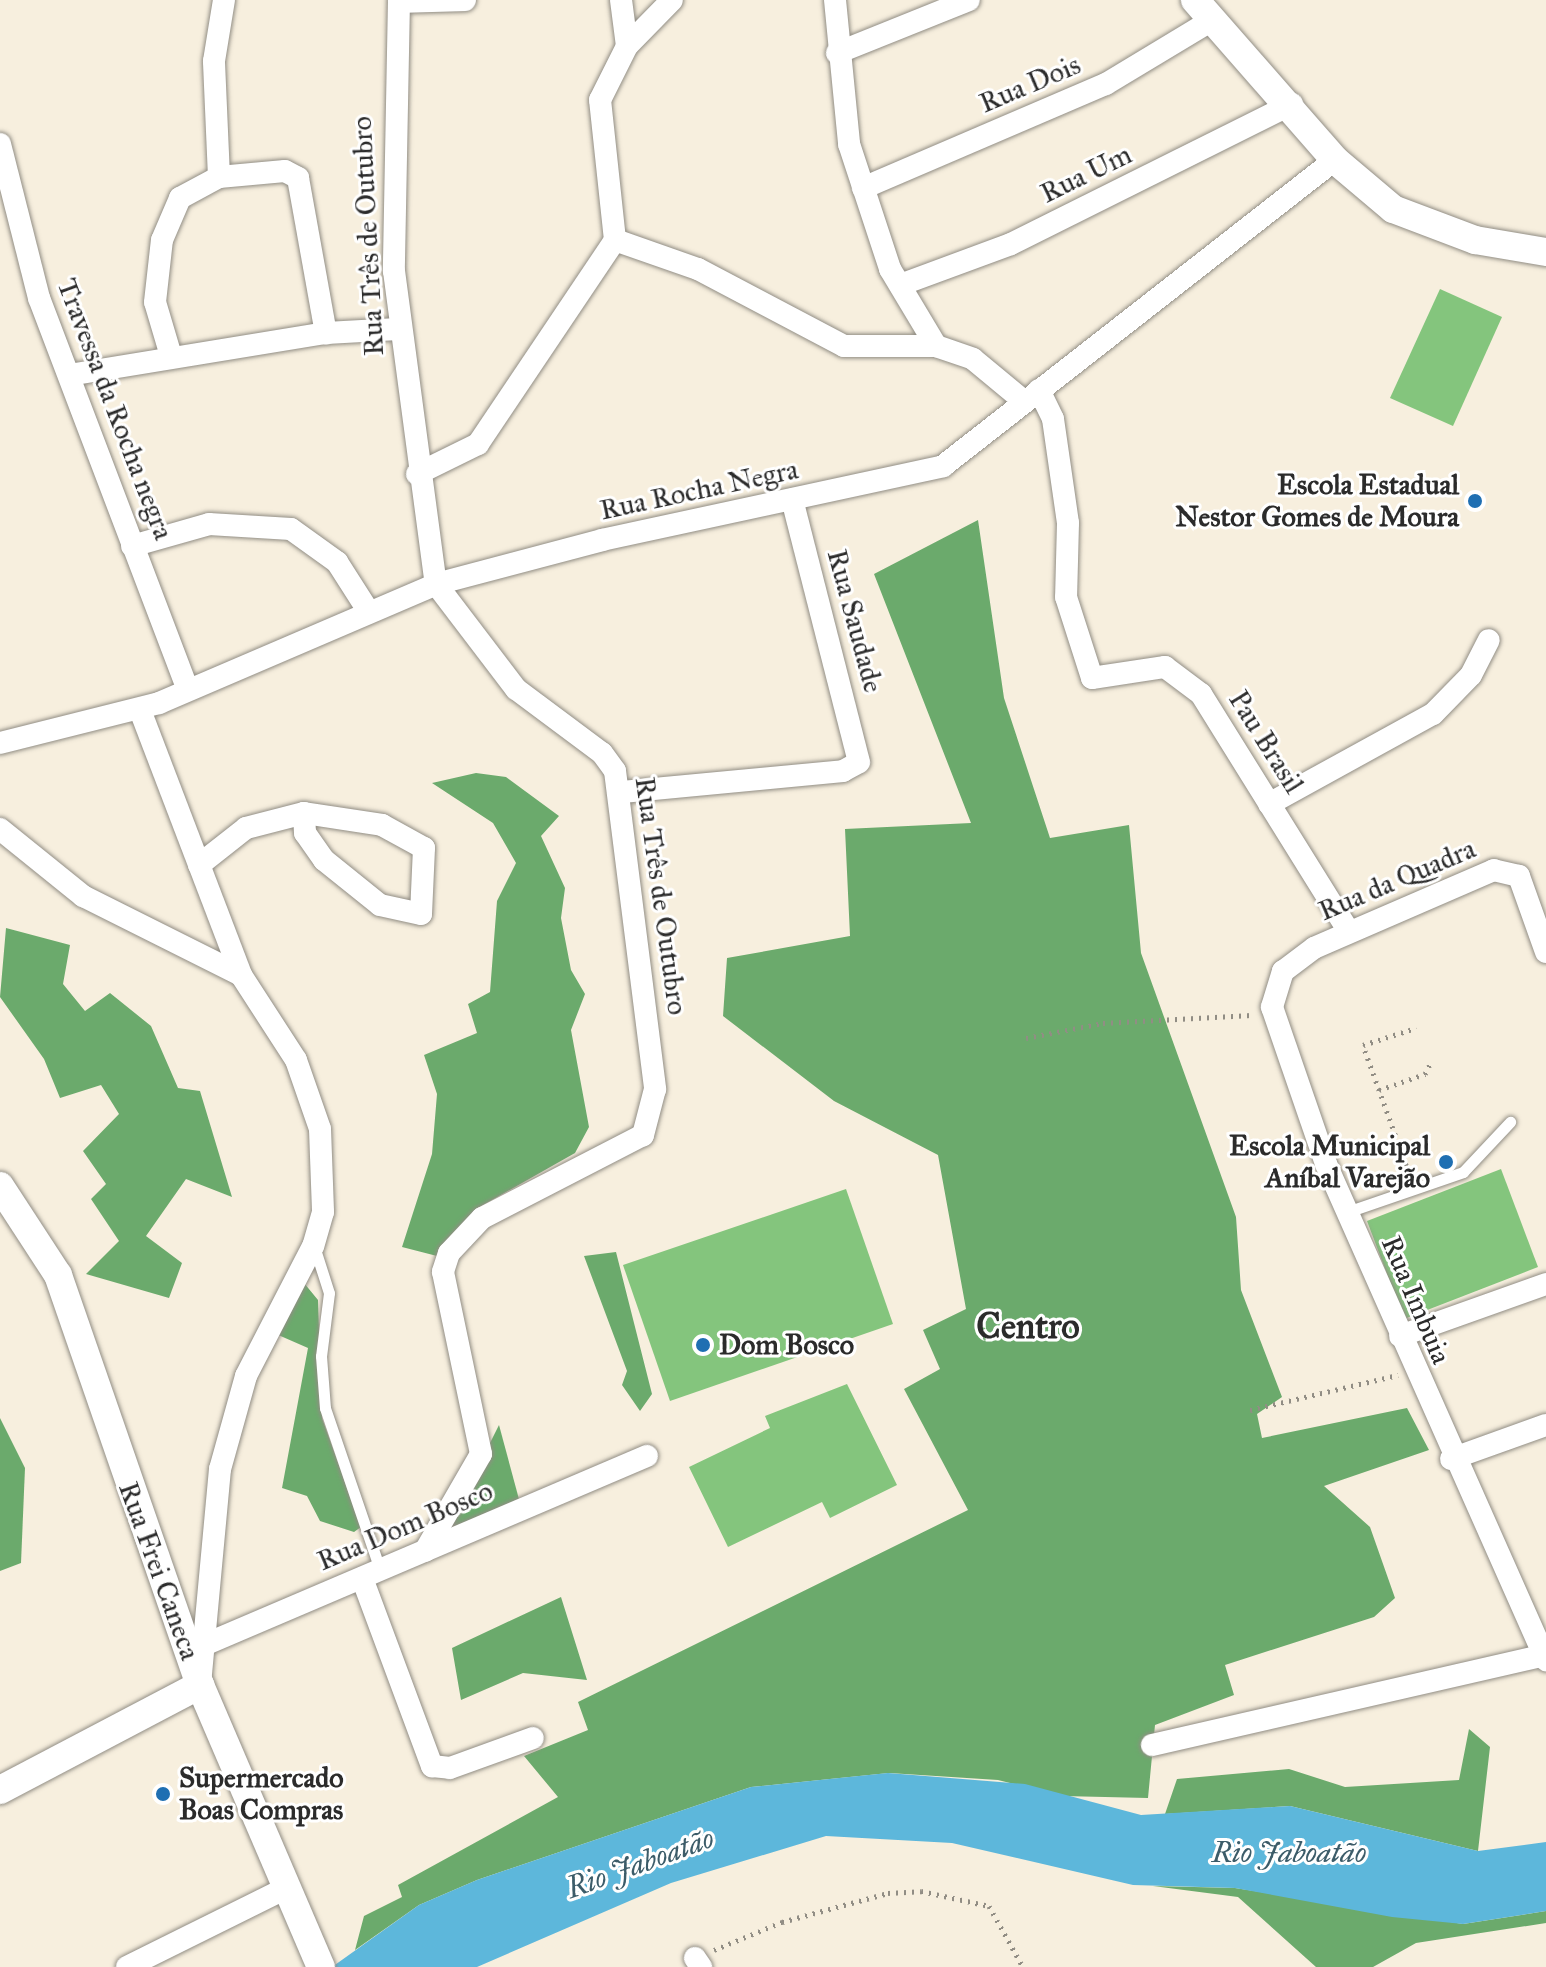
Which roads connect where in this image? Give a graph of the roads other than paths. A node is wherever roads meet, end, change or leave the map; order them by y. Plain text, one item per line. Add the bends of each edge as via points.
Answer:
1 (224, 0) edge
2 (465, 0) edge
3 (621, 0) edge
4 (672, 0) edge
5 (835, 0) edge
6 (969, 0) edge
7 (399, 1) edge
8 (1203, 10) edge
9 (627, 46) junction
10 (837, 53) junction
11 (1292, 104) junction
12 (0, 144) edge
13 (1335, 160) junction
14 (219, 177) junction
15 (863, 188) junction
16 (615, 240) junction
17 (1546, 252) edge
18 (900, 285) junction
19 (398, 329) junction
20 (326, 333) junction
21 (936, 346) junction
22 (171, 356) junction
23 (69, 375) junction
24 (1032, 396) junction
25 (417, 474) junction
26 (792, 499) junction
27 (132, 546) junction
28 (436, 584) junction
29 (369, 612) junction
30 (1489, 640) dead end
31 (188, 690) junction
32 (140, 710) junction
33 (0, 743) edge
34 (622, 792) junction
35 (1269, 804) junction
36 (304, 813) junction
37 (1, 831) edge
38 (199, 865) junction
39 (1347, 929) junction
40 (1546, 952) edge
41 (241, 975) junction
42 (1510, 1122) dead end
43 (1326, 1164) joint
44 (0, 1186) edge
45 (1346, 1212) junction
46 (313, 1246) junction
47 (1546, 1284) edge
48 (1400, 1336) junction
49 (1546, 1425) edge
50 (647, 1456) dead end
51 (1451, 1459) junction
52 (425, 1551) junction
53 (371, 1574) junction
54 (199, 1647) junction
55 (1543, 1658) edge
56 (200, 1685) junction
57 (533, 1738) dead end
58 (1152, 1745) dead end
59 (0, 1790) edge
60 (288, 1887) junction
61 (319, 1963) edge
62 (127, 1967) edge

1 - 14 street via 213,88
2 - 7 street
3 - 9 street
4 - 9 street
5 - 10 street
6 - 10 street
7 - 19 street, Rua Três de Outubro via 391,209
8 - 11 street
8 - 15 street, Rua Dois via 1106,84
9 - 16 street via 600,100
10 - 15 street via 849,144
11 - 13 street
11 - 18 street, Rua Um via 1011,244
12 - 23 street, Travessa da Rocha negra via 39,298
13 - 17 street via 1393,209 1475,240
13 - 24 street, Rua Rocha Negra
14 - 20 street via 285,171 298,178
14 - 22 street via 180,198 162,240 155,302
15 - 18 street
16 - 21 street via 698,269 844,346
16 - 25 street via 478,444
18 - 21 street
19 - 20 street
19 - 25 street, Rua Três de Outubro
20 - 22 street
21 - 24 street via 973,359
22 - 23 street
23 - 27 street, Travessa da Rocha negra
24 - 26 street, Rua Rocha Negra via 943,466
24 - 35 street, Pau Brasil via 1053,419 1068,523 1066,597 1092,678 1165,667 1201,694
25 - 28 street, Rua Três de Outubro
26 - 28 street, Rua Rocha Negra
26 - 34 street, Rua Saudade via 860,759 843,771
27 - 29 street via 209,524 291,529 337,562
27 - 31 street, Travessa da Rocha negra
28 - 29 street, Rua Rocha Negra
28 - 34 street, Rua Três de Outubro via 516,689 602,753
29 - 31 street, Rua Rocha Negra
30 - 35 street via 1471,675 1433,714
31 - 32 street, Rua Rocha Negra
32 - 33 street, Rua Rocha Negra
32 - 38 street
34 - 52 street, Rua Três de Outubro via 655,1089 651,1118 623,1149 482,1218 449,1253 443,1272 481,1454
35 - 39 street, Pau Brasil
36 - 36 street via 382,825 424,848 421,914 380,905 324,860 305,833
36 - 38 street via 246,828
37 - 41 street via 83,896
38 - 41 street
39 - 40 street, Rua da Quadra via 1505,868 1528,892
39 - 43 street, Rua da Quadra via 1283,971 1273,991 1273,1014
41 - 46 street via 313,1099 325,1162
42 - 45 lane via 1463,1172 1417,1193
43 - 45 street, Rua Imbuia
44 - 54 street, Rua Frei Caneca via 58,1275
45 - 48 street, Rua Imbuia
46 - 53 lane via 329,1293 321,1356 325,1408
46 - 54 street via 231,1421
47 - 48 street
48 - 51 street, Rua Imbuia
49 - 51 street
50 - 52 street, Rua Dom Bosco
51 - 55 street, Rua Imbuia
52 - 53 street, Rua Dom Bosco
53 - 54 street, Rua Dom Bosco
53 - 57 street via 432,1766 450,1768
54 - 56 street, Rua Frei Caneca
55 - 58 street
56 - 59 street
56 - 60 street, Rua Frei Caneca
60 - 61 street, Rua Frei Caneca
60 - 62 street

